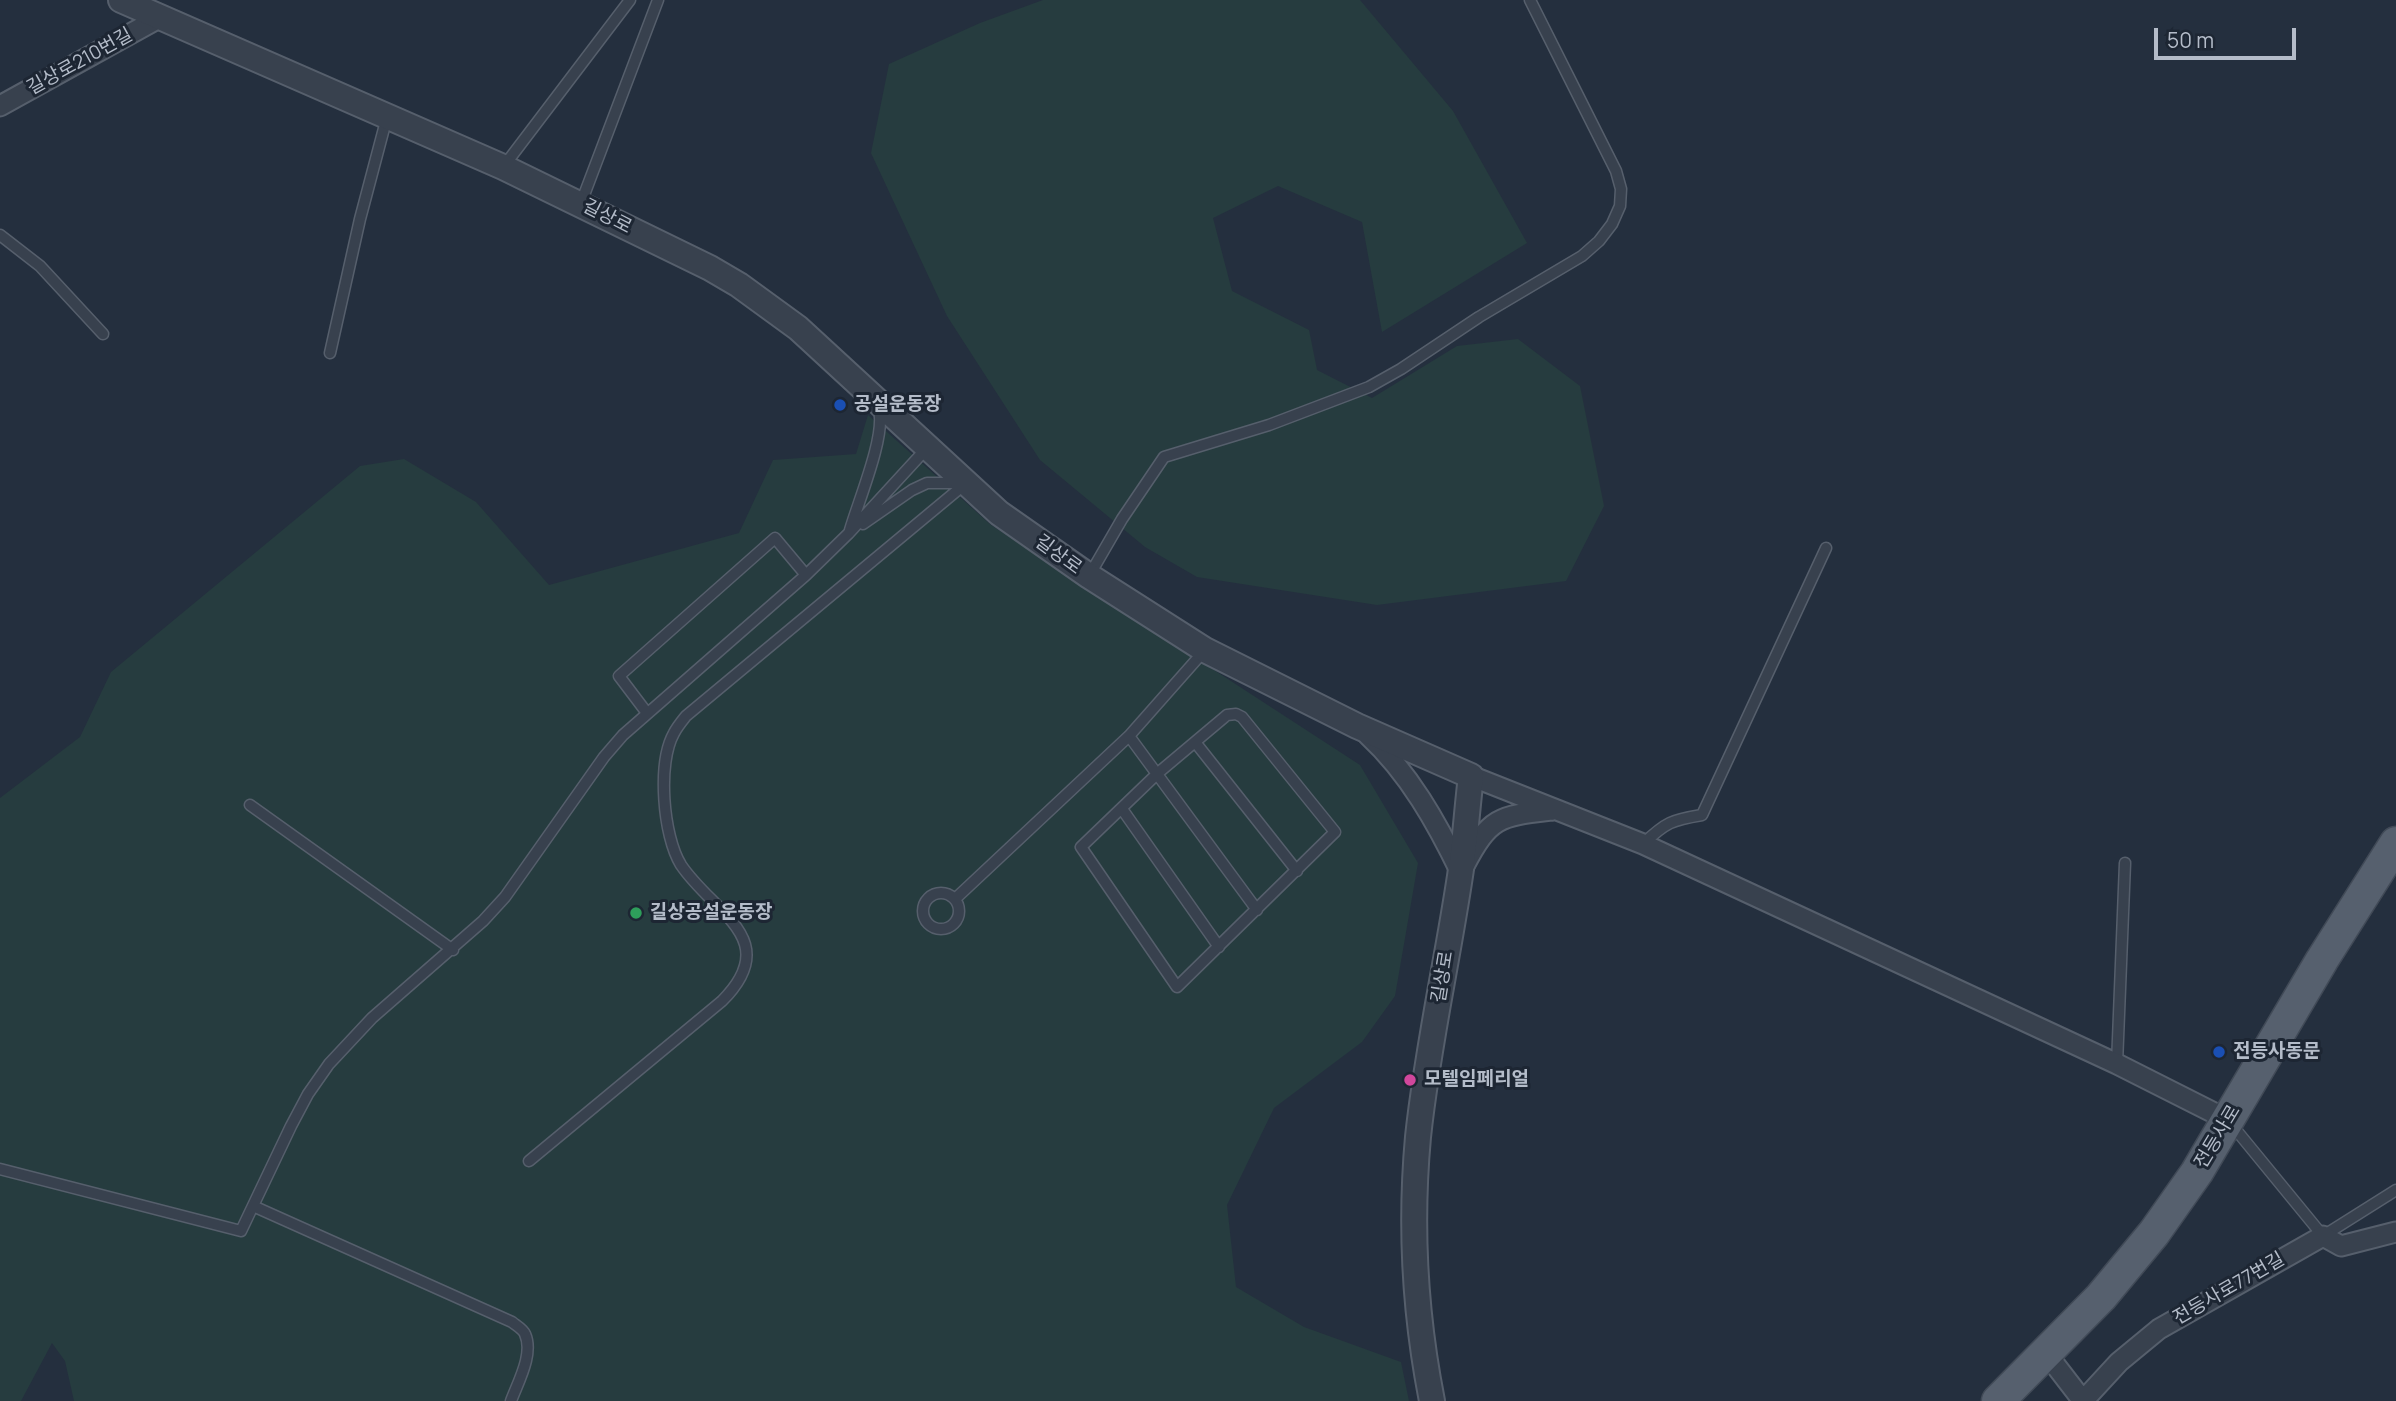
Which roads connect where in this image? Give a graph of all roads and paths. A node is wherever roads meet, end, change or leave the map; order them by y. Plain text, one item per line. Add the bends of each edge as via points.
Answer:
1 (121, 0) edge
2 (630, 0) edge
3 (658, 0) edge
4 (1530, 0) edge
5 (159, 18) junction
6 (0, 106) edge
7 (387, 116) junction
8 (503, 167) junction
9 (581, 204) junction
10 (0, 235) edge
11 (103, 334) dead end
12 (330, 353) dead end
13 (877, 399) junction
14 (927, 448) junction
15 (966, 483) junction
16 (848, 534) junction
17 (1826, 548) dead end
18 (806, 575) junction
19 (1089, 576) junction
20 (1205, 650) junction
21 (647, 713) junction
22 (1357, 726) junction
23 (1129, 736) junction
24 (1195, 742) junction
25 (1158, 773) junction
26 (1471, 776) junction
27 (250, 805) dead end
28 (1122, 808) junction
29 (1557, 809) junction
30 (2396, 843) edge
31 (1643, 844) junction
32 (2125, 863) dead end
33 (1297, 871) junction
34 (1461, 873) junction
35 (955, 899) dead end
36 (1257, 911) junction
37 (1219, 947) junction
38 (453, 950) junction
39 (2117, 1064) junction
40 (2228, 1121) junction
41 (529, 1161) dead end
42 (0, 1169) edge
43 (2396, 1190) edge
44 (253, 1206) junction
45 (2396, 1232) edge
46 (2323, 1236) junction
47 (2046, 1353) junction
48 (511, 1401) edge
49 (1432, 1401) edge
50 (1998, 1401) edge
51 (2083, 1401) edge

1 - 5 street, 길상로
2 - 8 lane
3 - 9 lane
4 - 19 lane via 1616,171 1620,206 1599,241 1369,387 1269,425 1164,457
5 - 6 street, 길상로210번길
5 - 7 street, 길상로
7 - 8 street, 길상로
7 - 12 lane
8 - 9 street, 길상로
9 - 13 street, 길상로 via 739,285 799,328
10 - 11 lane via 40,266
13 - 14 street, 길상로
13 - 16 lane via 882,420 878,440
14 - 15 street, 길상로
14 - 16 lane
15 - 16 lane via 927,483
15 - 19 street, 길상로 via 999,513
15 - 41 lane via 686,716 673,735 663,794 670,834 681,864 738,929 746,947 746,966 738,985 722,1001
16 - 18 lane
17 - 31 lane via 1702,815 1672,820
18 - 21 lane
18 - 21 lane via 775,538 764,547 619,676
19 - 20 street, 길상로
20 - 22 street, 길상로
20 - 23 lane
21 - 38 lane via 604,757 505,897
22 - 26 street, 길상로
22 - 34 street via 1406,778
23 - 25 lane
23 - 35 lane
24 - 25 lane
24 - 33 lane
24 - 33 lane via 1227,715 1242,717 1335,832
25 - 28 lane
25 - 36 lane
26 - 29 street
26 - 34 street, 길상로
27 - 38 lane
28 - 37 lane
28 - 37 lane via 1081,847 1177,987
29 - 31 street
29 - 34 street via 1499,820 1484,832
30 - 40 main road, 전등사로
31 - 39 street
32 - 39 lane
33 - 36 lane
34 - 49 street, 길상로 via 1424,1096 1416,1181 1418,1306
36 - 37 lane
38 - 44 lane via 372,1018 329,1064 308,1094
39 - 40 street
40 - 46 lane
40 - 47 main road, 전등사로 via 2154,1233
42 - 44 lane via 241,1231
43 - 46 lane
44 - 48 lane via 524,1331 526,1360
45 - 46 street via 2341,1246
46 - 51 street, 전등사로77번길 via 2159,1329 2119,1362
47 - 50 main road, 전등사로
47 - 51 street

